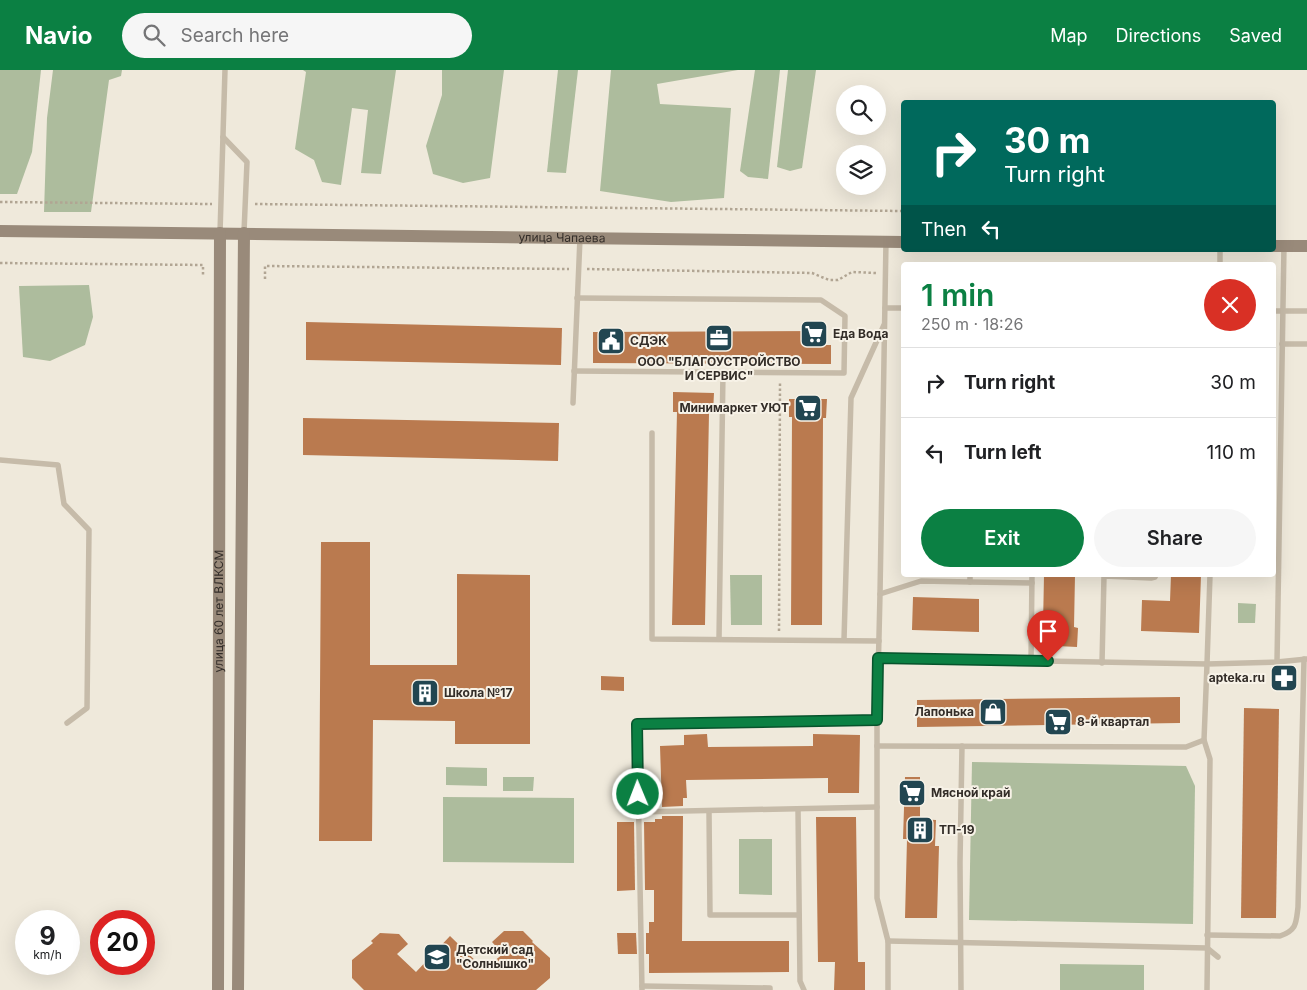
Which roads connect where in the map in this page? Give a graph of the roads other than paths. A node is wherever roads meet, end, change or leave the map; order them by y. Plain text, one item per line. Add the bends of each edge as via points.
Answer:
1 (225, 70) edge
2 (223, 137) junction
3 (0, 231) edge
4 (220, 233) junction
5 (244, 233) junction
6 (580, 238) junction
7 (886, 241) junction
8 (901, 242) edge
9 (1279, 246) edge
10 (1307, 246) edge
11 (577, 298) junction
12 (885, 308) junction
13 (901, 308) edge
14 (1276, 311) edge
15 (1307, 311) edge
16 (1284, 312) junction
17 (885, 323) junction
18 (1282, 344) junction
19 (1307, 344) edge
20 (574, 370) junction
21 (723, 372) junction
22 (573, 403) dead end
23 (652, 433) dead end
24 (0, 460) edge
25 (1277, 512) edge
26 (1032, 577) edge
27 (1104, 577) edge
28 (1128, 577) edge
29 (1155, 577) edge
30 (1210, 577) edge
31 (970, 578) edge
32 (1032, 583) junction
33 (880, 594) junction
34 (719, 639) junction
35 (844, 640) junction
36 (878, 641) junction
37 (878, 658) junction
38 (1306, 659) edge
39 (1031, 660) junction
40 (1277, 662) junction
41 (1102, 663) junction
42 (1207, 664) junction
43 (877, 720) junction
44 (67, 724) dead end
45 (1204, 740) junction
46 (877, 746) junction
47 (962, 746) junction
48 (877, 807) junction
49 (798, 809) junction
50 (708, 811) junction
51 (638, 812) junction
52 (799, 915) junction
53 (1207, 935) junction
54 (888, 940) junction
55 (961, 942) junction
56 (1207, 948) junction
57 (1218, 957) dead end
58 (642, 988) edge
59 (218, 990) edge
60 (238, 990) edge
61 (770, 990) edge
62 (804, 990) edge
63 (888, 990) edge
64 (962, 990) edge
65 (1206, 990) edge

1 - 2 lane
2 - 4 lane
2 - 5 lane via 247,162
3 - 4 street, улица Чапаева
4 - 5 street, улица Чапаева
4 - 59 street, улица 60 лет ВЛКСМ
5 - 6 street, улица Чапаева
5 - 60 street, улица 60 лет ВЛКСМ
6 - 7 street, улица Чапаева
6 - 11 lane
7 - 8 street, улица Чапаева
7 - 12 lane
9 - 10 street
9 - 16 lane
11 - 20 lane
11 - 21 lane via 821,300 845,316 844,373
12 - 13 lane
12 - 17 lane
14 - 16 lane
15 - 16 lane
16 - 18 lane
17 - 33 lane
17 - 35 lane via 851,398
18 - 19 lane
18 - 25 lane
20 - 21 lane
20 - 22 lane
21 - 34 lane
23 - 34 lane via 652,639
24 - 44 lane via 58,465 64,504 89,530 87,708
25 - 40 lane
26 - 32 lane
27 - 41 lane
28 - 29 lane
30 - 42 lane
31 - 32 lane
31 - 33 lane via 921,581
32 - 39 lane
33 - 36 lane
34 - 35 lane
35 - 36 lane
36 - 37 lane
37 - 39 lane
37 - 43 lane
38 - 40 lane
38 - 53 lane via 1296,925 1280,936
39 - 41 lane
40 - 42 lane
41 - 42 lane
42 - 45 lane
43 - 46 lane
43 - 51 lane via 637,724
45 - 47 lane via 1186,747
45 - 53 lane via 1210,759
46 - 47 lane
46 - 48 lane
47 - 55 lane
48 - 49 lane
48 - 54 lane via 877,898
49 - 50 lane
49 - 52 lane
50 - 51 lane
50 - 52 lane via 710,915
51 - 58 lane
52 - 62 lane via 800,981
53 - 56 lane
54 - 55 lane
54 - 63 lane
55 - 56 lane
55 - 64 lane
56 - 57 lane
56 - 65 lane
58 - 61 lane

